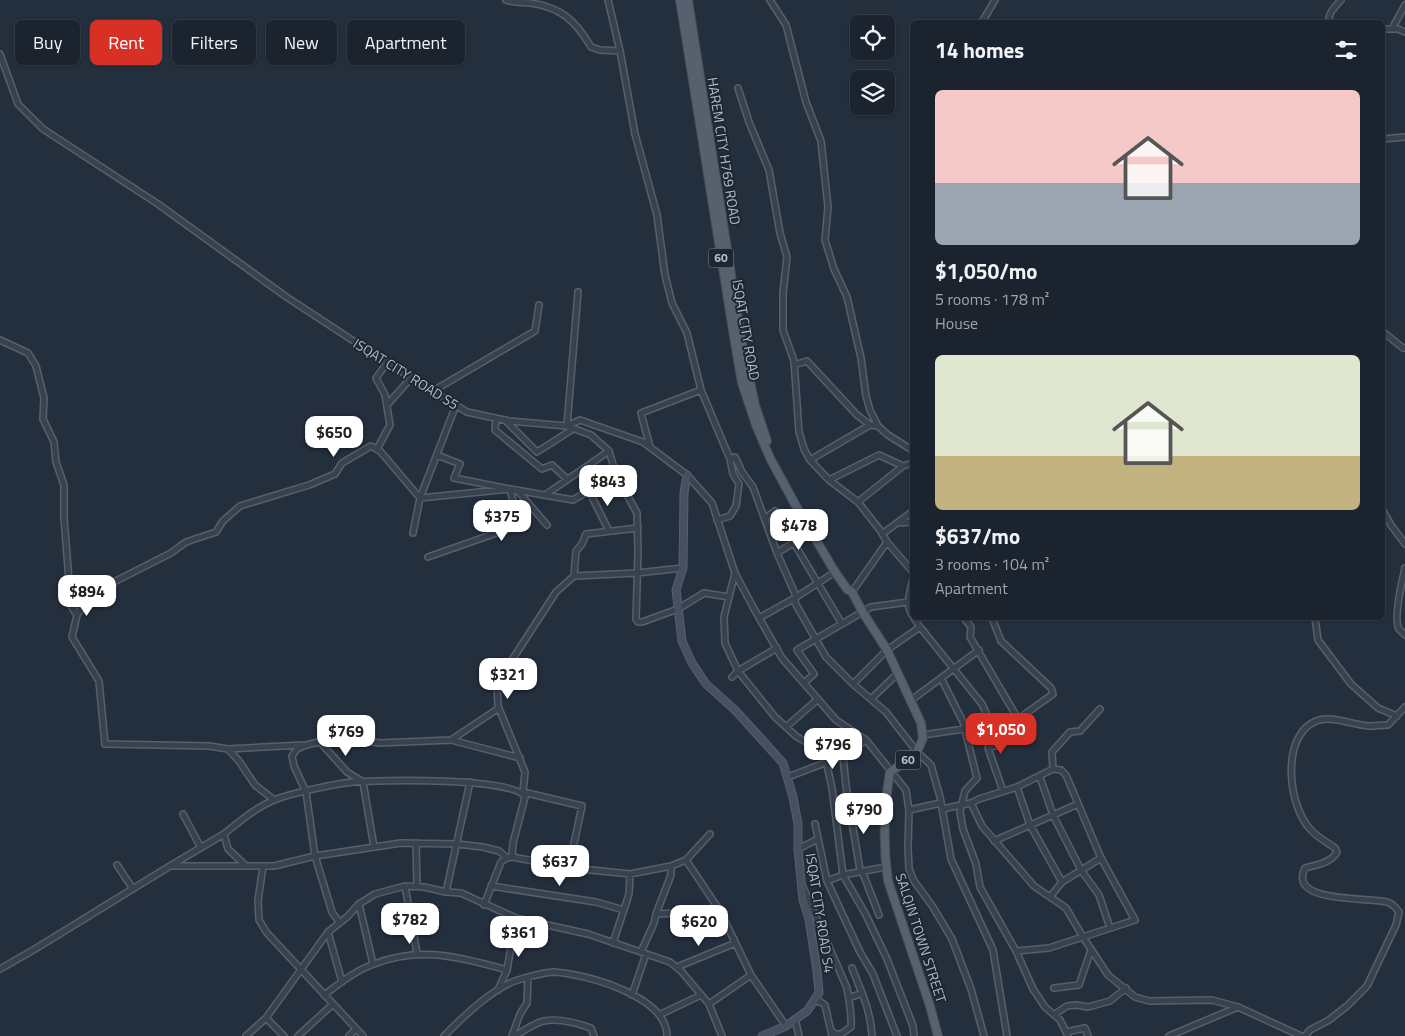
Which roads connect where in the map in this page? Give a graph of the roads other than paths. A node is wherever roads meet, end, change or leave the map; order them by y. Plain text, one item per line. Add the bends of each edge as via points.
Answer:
1 (506, 0) edge
2 (608, 0) edge
3 (680, 0) edge
4 (688, 0) edge
5 (770, 0) edge
6 (995, 0) edge
7 (1341, 0) edge
8 (1405, 5) edge
9 (983, 20) edge
10 (1328, 20) edge
11 (1385, 29) edge
12 (1392, 29) junction
13 (1405, 32) edge
14 (620, 51) junction
15 (0, 54) edge
16 (738, 88) dead end
17 (1405, 137) edge
18 (1385, 139) edge
19 (578, 292) dead end
20 (539, 305) dead end
21 (1385, 333) edge
22 (0, 340) edge
23 (1405, 348) edge
24 (387, 363) junction
25 (794, 364) junction
26 (412, 378) junction
27 (701, 390) junction
28 (433, 391) junction
29 (387, 405) junction
30 (456, 405) junction
31 (496, 418) junction
32 (505, 420) junction
33 (870, 425) junction
34 (567, 426) junction
35 (878, 426) junction
36 (573, 429) junction
37 (650, 447) junction
38 (910, 449) edge
39 (377, 450) junction
40 (609, 451) junction
41 (437, 455) junction
42 (730, 458) junction
43 (810, 460) junction
44 (910, 464) edge
45 (903, 466) junction
46 (616, 475) junction
47 (687, 475) junction
48 (567, 480) junction
49 (829, 480) junction
50 (510, 489) junction
51 (518, 490) junction
52 (589, 491) junction
53 (545, 495) junction
54 (420, 498) junction
55 (858, 502) junction
56 (796, 506) junction
57 (910, 513) edge
58 (1385, 514) edge
59 (765, 518) junction
60 (717, 520) junction
61 (910, 522) edge
62 (897, 523) junction
63 (547, 525) dead end
64 (638, 528) junction
65 (609, 531) junction
66 (811, 532) junction
67 (413, 534) dead end
68 (882, 534) junction
69 (887, 542) junction
70 (793, 543) junction
71 (1405, 544) edge
72 (777, 553) junction
73 (428, 557) dead end
74 (684, 568) junction
75 (1405, 568) edge
76 (910, 569) edge
77 (835, 572) junction
78 (637, 573) junction
79 (736, 573) junction
80 (574, 576) junction
81 (818, 583) junction
82 (852, 592) junction
83 (910, 592) edge
84 (729, 597) junction
85 (795, 598) junction
86 (908, 602) junction
87 (678, 609) junction
88 (862, 611) junction
89 (910, 611) edge
90 (77, 615) junction
91 (759, 618) junction
92 (916, 620) edge
93 (966, 620) edge
94 (993, 620) edge
95 (1315, 620) edge
96 (842, 624) junction
97 (920, 627) junction
98 (1405, 635) edge
99 (815, 640) junction
100 (776, 648) junction
101 (887, 650) junction
102 (979, 650) junction
103 (954, 669) junction
104 (738, 671) junction
105 (897, 674) junction
106 (732, 676) dead end
107 (941, 678) junction
108 (804, 683) junction
109 (853, 684) junction
110 (818, 699) junction
111 (871, 699) junction
112 (910, 701) junction
113 (1405, 707) edge
114 (499, 708) junction
115 (1100, 709) dead end
116 (1397, 716) junction
117 (1018, 719) junction
118 (991, 725) junction
119 (786, 727) junction
120 (966, 729) junction
121 (996, 734) junction
122 (923, 735) junction
123 (451, 740) junction
124 (866, 740) junction
125 (320, 742) junction
126 (306, 745) junction
127 (228, 749) junction
128 (917, 752) junction
129 (843, 756) junction
130 (520, 758) junction
131 (827, 762) junction
132 (1053, 769) junction
133 (890, 772) junction
134 (788, 777) junction
135 (1040, 777) junction
136 (363, 782) junction
137 (470, 782) junction
138 (846, 786) junction
139 (1017, 787) junction
140 (832, 788) junction
141 (1003, 791) junction
142 (306, 792) junction
143 (523, 792) junction
144 (274, 800) junction
145 (971, 804) junction
146 (1078, 804) junction
147 (941, 806) junction
148 (962, 806) junction
149 (909, 810) junction
150 (183, 814) dead end
151 (1053, 815) junction
152 (815, 824) dead end
153 (1030, 825) junction
154 (224, 834) junction
155 (710, 834) dead end
156 (818, 839) junction
157 (994, 841) junction
158 (416, 843) junction
159 (457, 844) junction
160 (374, 847) junction
161 (201, 848) junction
162 (798, 849) junction
163 (315, 856) junction
164 (510, 858) junction
165 (1101, 858) junction
166 (686, 860) junction
167 (117, 865) dead end
168 (170, 866) junction
169 (245, 866) junction
170 (263, 866) junction
171 (672, 866) junction
172 (569, 867) junction
173 (886, 867) junction
174 (1081, 870) junction
175 (862, 871) junction
176 (630, 874) junction
177 (843, 875) junction
178 (827, 881) junction
179 (1062, 882) junction
180 (404, 886) junction
181 (417, 886) junction
182 (491, 886) junction
183 (802, 887) junction
184 (133, 890) junction
185 (446, 892) junction
186 (1050, 897) junction
187 (359, 904) junction
188 (484, 905) junction
189 (624, 910) junction
190 (720, 911) junction
191 (656, 914) junction
192 (879, 915) dead end
193 (516, 918) junction
194 (339, 922) junction
195 (1110, 928) junction
196 (328, 932) junction
197 (1083, 937) junction
198 (734, 939) junction
199 (613, 942) junction
200 (1091, 950) junction
201 (1016, 951) junction
202 (643, 953) junction
203 (417, 954) junction
204 (373, 964) junction
205 (677, 967) junction
206 (852, 968) dead end
207 (0, 969) edge
208 (301, 970) junction
209 (507, 970) junction
210 (751, 975) junction
211 (528, 978) junction
212 (342, 982) junction
213 (1054, 988) dead end
214 (1126, 988) junction
215 (498, 990) junction
216 (862, 993) junction
217 (324, 995) junction
218 (632, 995) junction
219 (701, 995) junction
220 (849, 998) junction
221 (814, 1002) junction
222 (333, 1004) junction
223 (709, 1004) junction
224 (1238, 1007) junction
225 (1054, 1014) junction
226 (659, 1015) junction
227 (266, 1018) junction
228 (795, 1019) junction
229 (786, 1026) junction
230 (356, 1029) junction
231 (831, 1033) edge
232 (1067, 1034) edge
233 (246, 1036) edge
234 (284, 1036) edge
235 (298, 1036) edge
236 (349, 1036) edge
237 (363, 1036) edge
238 (444, 1036) edge
239 (514, 1036) edge
240 (594, 1036) edge
241 (667, 1036) edge
242 (722, 1036) edge
243 (762, 1036) edge
244 (799, 1036) edge
245 (872, 1036) edge
246 (897, 1036) edge
247 (914, 1036) edge
248 (938, 1036) edge
249 (984, 1036) edge
250 (1007, 1036) edge
251 (1088, 1036) edge
252 (1169, 1036) edge
253 (1303, 1036) edge

1 - 14 street via 531,3 566,16 591,47
2 - 14 street
3 - 56 main road, ISQAT CITY ROAD / 60 via 742,383 770,458
4 - 56 main road, HAREM CITY H769 ROAD / 60 via 740,338 755,405 772,454
5 - 35 street via 786,25 821,141 828,207 825,240 847,297 866,396
6 - 9 street
7 - 10 street via 1331,11
8 - 12 street
11 - 12 street
12 - 13 street
14 - 27 street via 635,134 657,215 672,302 687,333
15 - 24 street, ISQAT CITY ROAD S5 via 18,104 43,130 158,204 284,296
16 - 25 street via 775,197 787,257 783,330
17 - 18 street
19 - 34 street
20 - 28 street via 535,331
21 - 23 street
22 - 90 street via 28,353 36,366 44,398 43,419 54,442 56,462 64,484 70,606
24 - 26 street, ISQAT CITY ROAD S5
24 - 29 street via 376,378
25 - 33 street via 807,361
25 - 43 street via 799,432
26 - 28 street, ISQAT CITY ROAD S5
26 - 29 street
27 - 37 street via 642,413
27 - 42 street
28 - 30 street, ISQAT CITY ROAD S5
29 - 39 street via 390,425
30 - 31 street, ISQAT CITY ROAD S5 via 467,412
30 - 41 street
31 - 32 street, ISQAT CITY ROAD S5
31 - 48 street via 495,430 542,469 552,465
32 - 34 street, ISQAT CITY ROAD S5
32 - 36 street via 537,452
33 - 35 street
33 - 43 street
34 - 36 street
34 - 37 street, ISQAT CITY ROAD S5 via 580,420
35 - 38 street
36 - 40 street via 591,435
37 - 47 street, ISQAT CITY ROAD S5
39 - 54 street
39 - 90 street via 371,446 342,464 335,474 309,485 240,506 216,532 186,542 104,587 86,602
40 - 46 street
40 - 48 street
41 - 50 street via 460,464 454,478
41 - 54 street
42 - 59 street via 735,456
42 - 60 street via 739,484 736,506 730,516
43 - 49 street
44 - 45 street
45 - 49 street via 879,455
45 - 55 street
46 - 52 street
46 - 64 street via 636,513
47 - 60 street, ISQAT CITY ROAD S5 via 712,503
47 - 74 street, ISQAT CITY ROAD S4
48 - 53 street
49 - 55 street
50 - 51 street
50 - 54 street
50 - 73 street via 519,525
51 - 53 street
51 - 63 street
52 - 53 street via 573,500
52 - 65 street
54 - 67 street
55 - 68 street
56 - 66 main road, 60
57 - 62 street
58 - 71 street
59 - 70 street via 775,511
59 - 72 street
60 - 79 street, ISQAT CITY ROAD S5
61 - 62 street
62 - 68 street
64 - 65 street
64 - 78 street
65 - 80 street via 586,534 576,551
66 - 70 street
66 - 77 main road, 60
68 - 69 street
69 - 76 street
69 - 82 street
70 - 72 street
70 - 81 street
72 - 85 street
74 - 78 street
74 - 87 street, ISQAT CITY ROAD S4 via 676,590
75 - 98 street via 1398,620
77 - 81 street
77 - 82 main road, 60
78 - 80 street
78 - 87 street via 635,606 638,622
79 - 84 street
79 - 91 street, ISQAT CITY ROAD S5
80 - 114 street via 556,592 497,684
81 - 85 street
81 - 96 street
82 - 88 main road, 60
83 - 86 street
84 - 87 street via 704,593
84 - 104 street via 724,617 725,643
85 - 91 street
85 - 99 street
86 - 88 street
86 - 89 street
87 - 134 street, ISQAT CITY ROAD S4 via 682,641 692,663 706,684 736,710 782,763
88 - 96 street
88 - 101 main road, 60
90 - 127 street via 72,637 100,682 105,744
91 - 100 street, ISQAT CITY ROAD S5
92 - 97 street
93 - 102 street via 971,627 970,637
94 - 117 street via 1001,641 1051,688 1053,694
95 - 116 street via 1318,640 1351,684 1378,708
96 - 99 street
97 - 101 street
97 - 103 street
99 - 108 street via 797,650 814,674
99 - 109 street via 829,661
100 - 104 street
100 - 108 street, ISQAT CITY ROAD S5
101 - 105 main road, 60
101 - 109 street
102 - 103 street
102 - 117 street
103 - 107 street
103 - 118 street via 982,704
104 - 106 street
104 - 119 street
105 - 111 street
105 - 112 main road, 60
107 - 112 street
107 - 120 street
108 - 110 street, ISQAT CITY ROAD S5
109 - 111 street
110 - 119 street
110 - 124 street, ISQAT CITY ROAD S5 via 836,720
111 - 128 street via 886,712
112 - 122 main road, 60
113 - 116 street
114 - 123 street
114 - 130 street
115 - 132 street via 1080,731 1070,732 1052,752
116 - 253 street via 1388,725 1370,726 1328,719 1315,722 1302,732 1295,749 1292,791 1300,812 1310,830 1336,848 1334,858 1305,868 1302,882 1308,889 1321,894 1385,901 1393,904 1398,912 1396,925 1367,986 1347,1006
117 - 121 street
118 - 120 street
118 - 121 street
119 - 131 street via 818,748
120 - 122 street
120 - 148 street via 977,778 965,791
121 - 141 street via 1003,744 988,748
122 - 128 main road, 60
123 - 125 street via 379,743 344,736
123 - 130 street
124 - 129 street
124 - 133 street, ISQAT CITY ROAD S5
125 - 126 street
125 - 136 street via 347,772
126 - 127 street
126 - 142 street via 292,756
127 - 144 street via 254,785
128 - 133 main road, 60
128 - 147 street via 931,765
129 - 131 street
129 - 138 street
130 - 143 street via 526,772
131 - 134 street
131 - 140 street
132 - 135 street
132 - 146 street via 1066,775
133 - 149 street, ISQAT CITY ROAD S5 via 906,790
133 - 173 main road, SALQIN TOWN STREET / 60 via 886,792
134 - 162 street, ISQAT CITY ROAD S4 via 798,824
135 - 139 street
135 - 151 street
136 - 137 street
136 - 142 street
136 - 160 street
137 - 143 street
137 - 159 street
138 - 140 street
138 - 175 street
139 - 141 street
139 - 153 street
140 - 177 street
141 - 145 street
142 - 144 street
142 - 163 street
143 - 164 street via 526,797
143 - 172 street via 582,806
144 - 154 street
145 - 148 street
145 - 157 street
146 - 151 street
146 - 165 street
147 - 148 street
147 - 149 street
147 - 250 street via 951,860 993,950
148 - 201 street via 962,829 976,864 980,887
149 - 249 street, ISQAT CITY ROAD S5 via 909,869 952,939
150 - 161 street
151 - 153 street
151 - 174 street
152 - 156 street
153 - 157 street
153 - 179 street
154 - 161 street
154 - 169 street via 228,849
155 - 166 street
156 - 162 street
156 - 178 street
157 - 186 street via 1034,886
158 - 159 street
158 - 160 street
158 - 181 street
159 - 164 street via 499,851
159 - 185 street
160 - 163 street
161 - 168 street
162 - 183 street, ISQAT CITY ROAD S4
163 - 170 street
163 - 194 street via 332,912
164 - 172 street
164 - 182 street via 501,862
165 - 174 street
165 - 195 street via 1135,920
166 - 171 street
166 - 190 street
167 - 184 street
168 - 169 street
168 - 184 street
169 - 170 street
170 - 208 street via 259,920 267,934
171 - 176 street
171 - 191 street
172 - 176 street
173 - 175 street
173 - 248 main road, SALQIN TOWN STREET / 60
174 - 179 street
174 - 195 street via 1100,895
175 - 177 street
175 - 192 street
176 - 189 street
177 - 178 street
177 - 247 street via 866,913 887,960
178 - 246 street via 872,974
179 - 186 street
180 - 181 street
180 - 187 street via 375,894
180 - 203 street
181 - 185 street
182 - 188 street
182 - 189 street via 596,902
183 - 220 street
183 - 221 street, ISQAT CITY ROAD S4 via 817,971 818,993
184 - 207 street
185 - 188 street via 461,893
186 - 197 street via 1066,908
187 - 194 street
187 - 204 street
188 - 193 street
189 - 199 street
190 - 191 street
190 - 198 street
191 - 202 street
193 - 199 street
193 - 209 street
194 - 196 street
195 - 197 street
196 - 208 street
196 - 212 street
197 - 200 street
197 - 201 street via 1049,948
198 - 205 street via 732,944
198 - 210 street
199 - 202 street
200 - 213 street via 1079,986
200 - 214 street via 1108,975
201 - 225 street via 1033,989
202 - 205 street
202 - 218 street
203 - 204 street
203 - 209 street via 463,958
204 - 212 street
205 - 219 street
206 - 216 street
208 - 217 street
208 - 227 street
209 - 215 street
210 - 223 street
210 - 229 street
211 - 215 street
211 - 218 street via 553,972 591,979
211 - 239 street via 527,1003
212 - 217 street
214 - 224 street via 1135,997 1149,1001 1212,1000
214 - 225 street via 1110,1001 1088,1007 1068,1006
215 - 238 street
216 - 220 street
216 - 245 street
217 - 222 street
218 - 226 street
219 - 223 street
219 - 226 street
220 - 231 street via 851,1027 842,1034
221 - 228 street
221 - 231 street via 824,1005
222 - 230 street
222 - 235 street
223 - 242 street
224 - 252 street
224 - 253 street
225 - 232 street
226 - 241 street
227 - 233 street
227 - 234 street
228 - 229 street
228 - 244 street
229 - 243 street
230 - 236 street
230 - 237 street
232 - 251 street via 1085,1028
239 - 240 street via 542,1021 554,1020 591,1028

